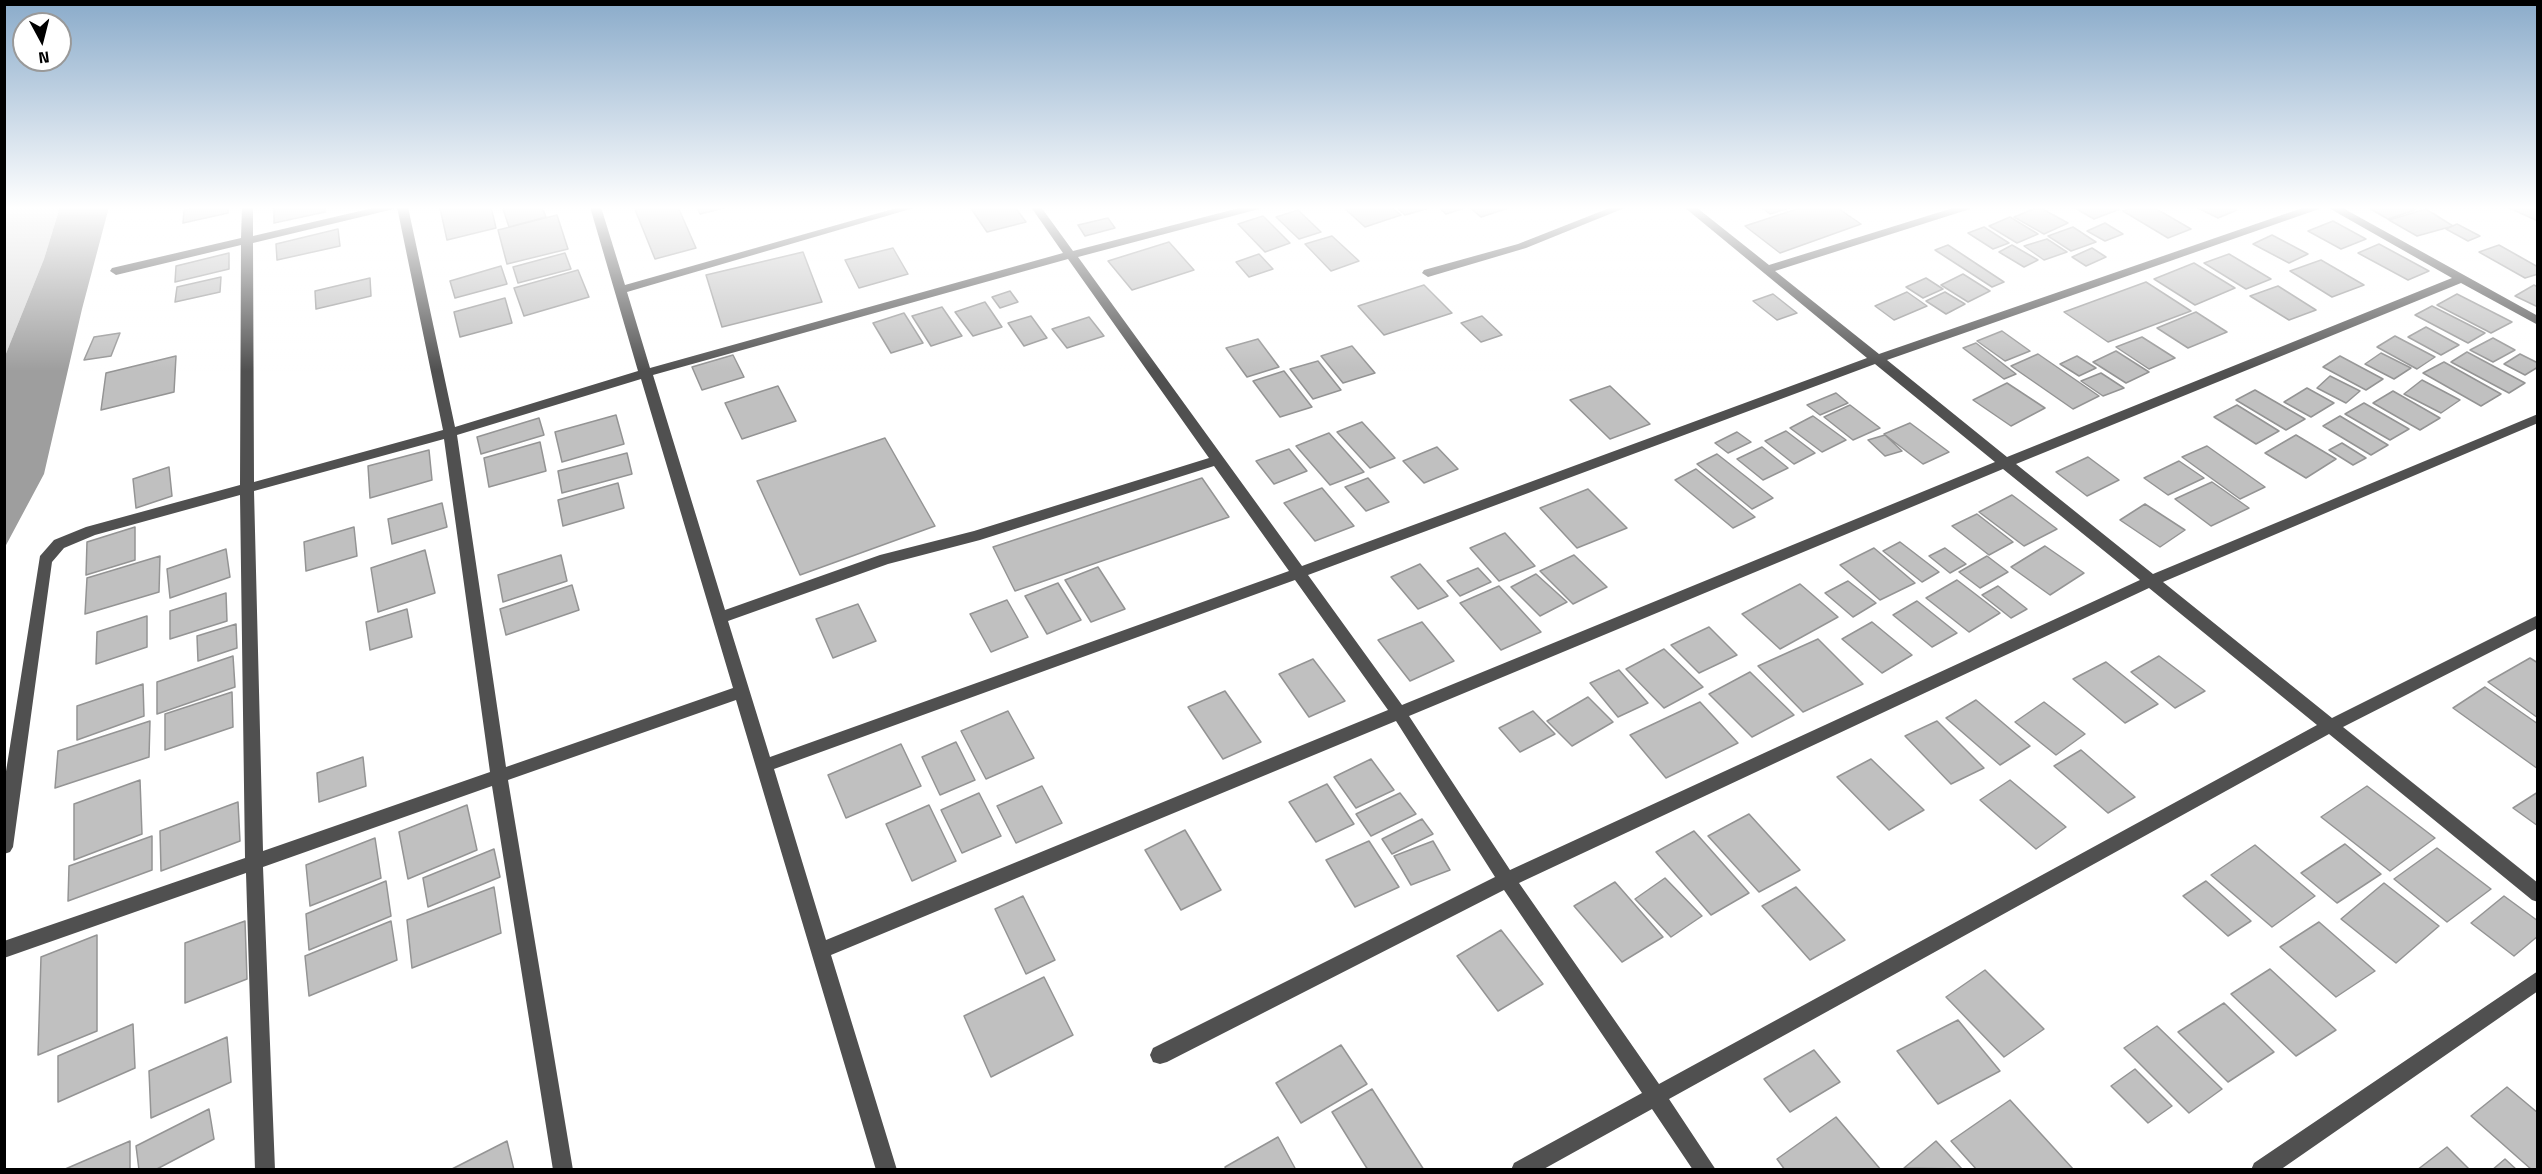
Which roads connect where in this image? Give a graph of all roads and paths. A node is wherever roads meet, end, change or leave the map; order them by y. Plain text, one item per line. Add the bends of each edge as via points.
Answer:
1 (155, 262) edge
2 (246, 262) edge
3 (414, 262) edge
4 (612, 262) edge
5 (719, 262) edge
6 (1046, 262) edge
7 (1075, 262) edge
8 (1467, 262) edge
9 (1756, 262) edge
10 (1792, 262) edge
11 (2158, 262) edge
12 (2434, 262) edge
13 (1766, 270) junction
14 (116, 271) dead end
15 (1428, 273) dead end
16 (2463, 278) junction
17 (620, 290) junction
18 (2538, 321) edge
19 (1877, 359) junction
20 (646, 373) junction
21 (2538, 418) edge
22 (450, 433) junction
23 (1217, 460) junction
24 (2005, 463) junction
25 (247, 487) junction
26 (1299, 573) junction
27 (2151, 581) junction
28 (720, 618) junction
29 (2538, 621) edge
30 (742, 691) junction
31 (1399, 713) junction
32 (2330, 726) junction
33 (764, 766) junction
34 (499, 776) junction
35 (4, 847) edge
36 (254, 861) junction
37 (1507, 880) junction
38 (2538, 894) edge
39 (4, 950) edge
40 (821, 951) junction
41 (2538, 980) edge
42 (1160, 1055) dead end
43 (1655, 1095) junction
44 (265, 1170) edge
45 (563, 1170) edge
46 (887, 1170) edge
47 (1521, 1170) edge
48 (1706, 1170) edge
49 (2261, 1170) edge

1 - 14 street
2 - 25 street
3 - 22 street
4 - 17 street
5 - 17 street
6 - 20 street
7 - 23 street
8 - 15 street
9 - 13 street
10 - 13 street
11 - 19 street
12 - 16 street
13 - 19 street
16 - 18 street
16 - 24 street
17 - 20 street
19 - 24 street
19 - 26 street
20 - 22 street
20 - 28 street
21 - 27 street
22 - 25 street
22 - 34 street
23 - 26 street
23 - 28 street via 975,537 885,559
24 - 27 street
24 - 31 street
25 - 35 street via 91,531 59,544 45,560
25 - 36 street
26 - 31 street
26 - 33 street
27 - 32 street
27 - 37 street
28 - 30 street
29 - 32 street
30 - 33 street
30 - 34 street
31 - 37 street
31 - 40 street
32 - 38 street
32 - 43 street
33 - 40 street
34 - 36 street
34 - 45 street
36 - 39 street
36 - 44 street
37 - 42 street
37 - 43 street
40 - 46 street
41 - 49 street
43 - 47 street
43 - 48 street

